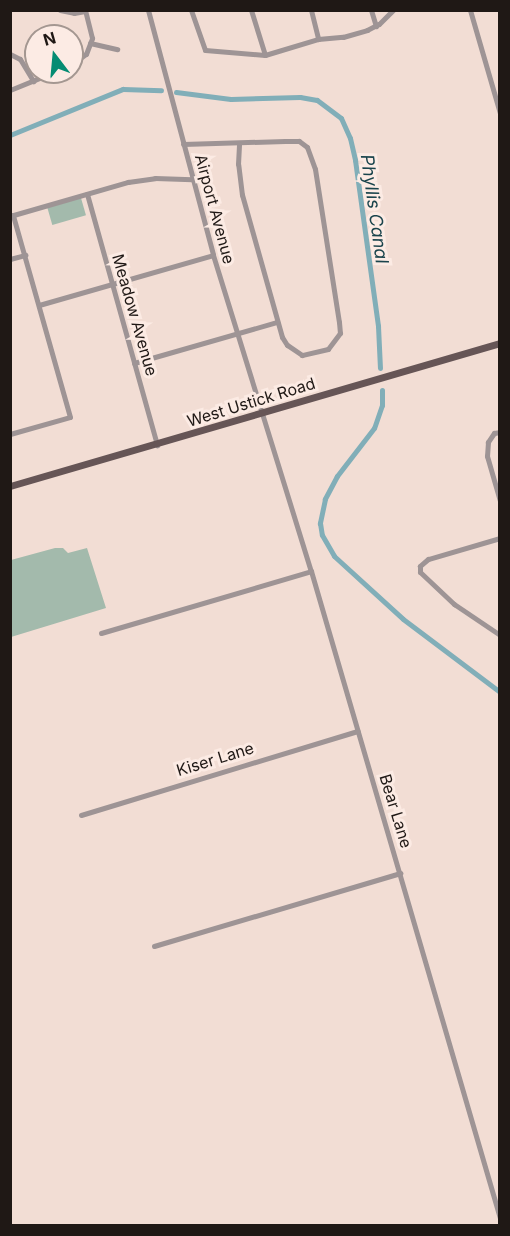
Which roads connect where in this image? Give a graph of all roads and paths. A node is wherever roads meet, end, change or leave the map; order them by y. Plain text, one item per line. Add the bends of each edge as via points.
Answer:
1 (60, 10) edge
2 (148, 10) edge
3 (190, 10) edge
4 (251, 10) edge
5 (310, 10) edge
6 (371, 10) edge
7 (393, 10) edge
8 (470, 10) edge
9 (85, 11) edge
10 (376, 26) junction
11 (318, 39) junction
12 (90, 43) junction
13 (117, 49) dead end
14 (10, 54) edge
15 (84, 55) edge
16 (265, 55) junction
17 (24, 66) edge
18 (25, 84) edge
19 (10, 90) edge
20 (500, 113) edge
21 (183, 144) junction
22 (239, 144) junction
23 (192, 179) junction
24 (87, 194) junction
25 (12, 216) edge
26 (25, 255) junction
27 (213, 255) junction
28 (10, 260) edge
29 (112, 284) junction
30 (39, 305) junction
31 (277, 322) junction
32 (237, 334) junction
33 (500, 343) edge
34 (134, 363) junction
35 (262, 413) junction
36 (500, 432) edge
37 (10, 434) edge
38 (157, 444) junction
39 (10, 486) edge
40 (500, 501) edge
41 (500, 538) edge
42 (311, 571) junction
43 (101, 633) dead end
44 (500, 635) edge
45 (358, 731) junction
46 (81, 815) dead end
47 (400, 873) junction
48 (154, 946) dead end
49 (500, 1218) edge

1 - 9 street
2 - 21 street, Airport Avenue
3 - 16 street via 205,50
4 - 16 street
5 - 11 street
6 - 10 street
7 - 10 street
8 - 20 street
9 - 12 street
10 - 11 street via 343,37
11 - 16 street
12 - 13 street
12 - 15 street
14 - 17 street
18 - 19 street
21 - 22 street
21 - 23 street, Airport Avenue
22 - 31 street via 242,195
22 - 31 street via 299,141 306,147 315,169 340,333 328,350 302,355 286,345
23 - 24 street via 155,178
23 - 27 street, Airport Avenue
24 - 25 street
24 - 29 street, Meadow Avenue
25 - 26 street
26 - 28 street
26 - 30 street
27 - 29 street
27 - 32 street, Airport Avenue
29 - 30 street
29 - 34 street, Meadow Avenue
30 - 37 street via 70,417
31 - 32 street
32 - 34 street
32 - 35 street, Airport Avenue
33 - 35 main road, West Ustick Road
34 - 38 street, Meadow Avenue
35 - 38 main road, West Ustick Road
35 - 42 street, Bear Lane
36 - 40 street via 494,433 488,442 486,456
38 - 39 main road, West Ustick Road
41 - 44 street via 428,559 420,566 423,577 454,604
42 - 43 street
42 - 45 street, Bear Lane
45 - 46 street, Kiser Lane
45 - 47 street, Bear Lane
47 - 48 street
47 - 49 street, Bear Lane

